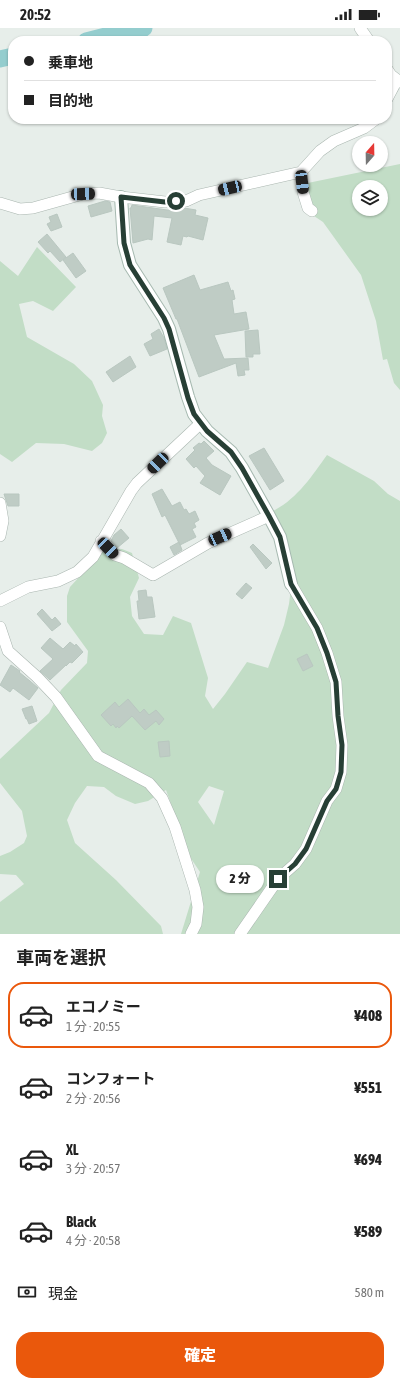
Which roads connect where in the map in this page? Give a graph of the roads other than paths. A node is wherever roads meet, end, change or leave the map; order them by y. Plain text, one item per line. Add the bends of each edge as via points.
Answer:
1 (399, 81) edge
2 (392, 92) edge
3 (369, 124) edge
4 (301, 172) junction
5 (121, 197) junction
6 (0, 203) edge
7 (312, 211) dead end
8 (201, 423) junction
9 (0, 504) edge
10 (269, 516) junction
11 (0, 536) edge
12 (101, 541) junction
13 (291, 584) joint
14 (0, 601) edge
15 (0, 627) edge
16 (191, 934) edge
17 (240, 934) edge

1 - 2 street
3 - 4 street via 334,141 320,151
4 - 5 street via 199,195 186,201 165,202
4 - 7 street via 303,192 308,208
5 - 6 street via 99,193 83,194 33,208 20,209
5 - 8 street via 124,243 130,265 169,329 188,398 194,414
8 - 10 street via 231,452
8 - 12 street via 137,484
9 - 11 street via 3,521
10 - 12 street via 208,543 153,575 115,555
10 - 13 street via 280,537
12 - 14 street via 93,557 76,572 58,581 28,587
13 - 17 street via 317,628 336,682 342,745 341,772 336,789 327,801 306,849 295,864 278,879
15 - 16 street via 8,651 37,676 56,698 98,756 150,784 162,798 175,827 195,890 198,907 196,924

